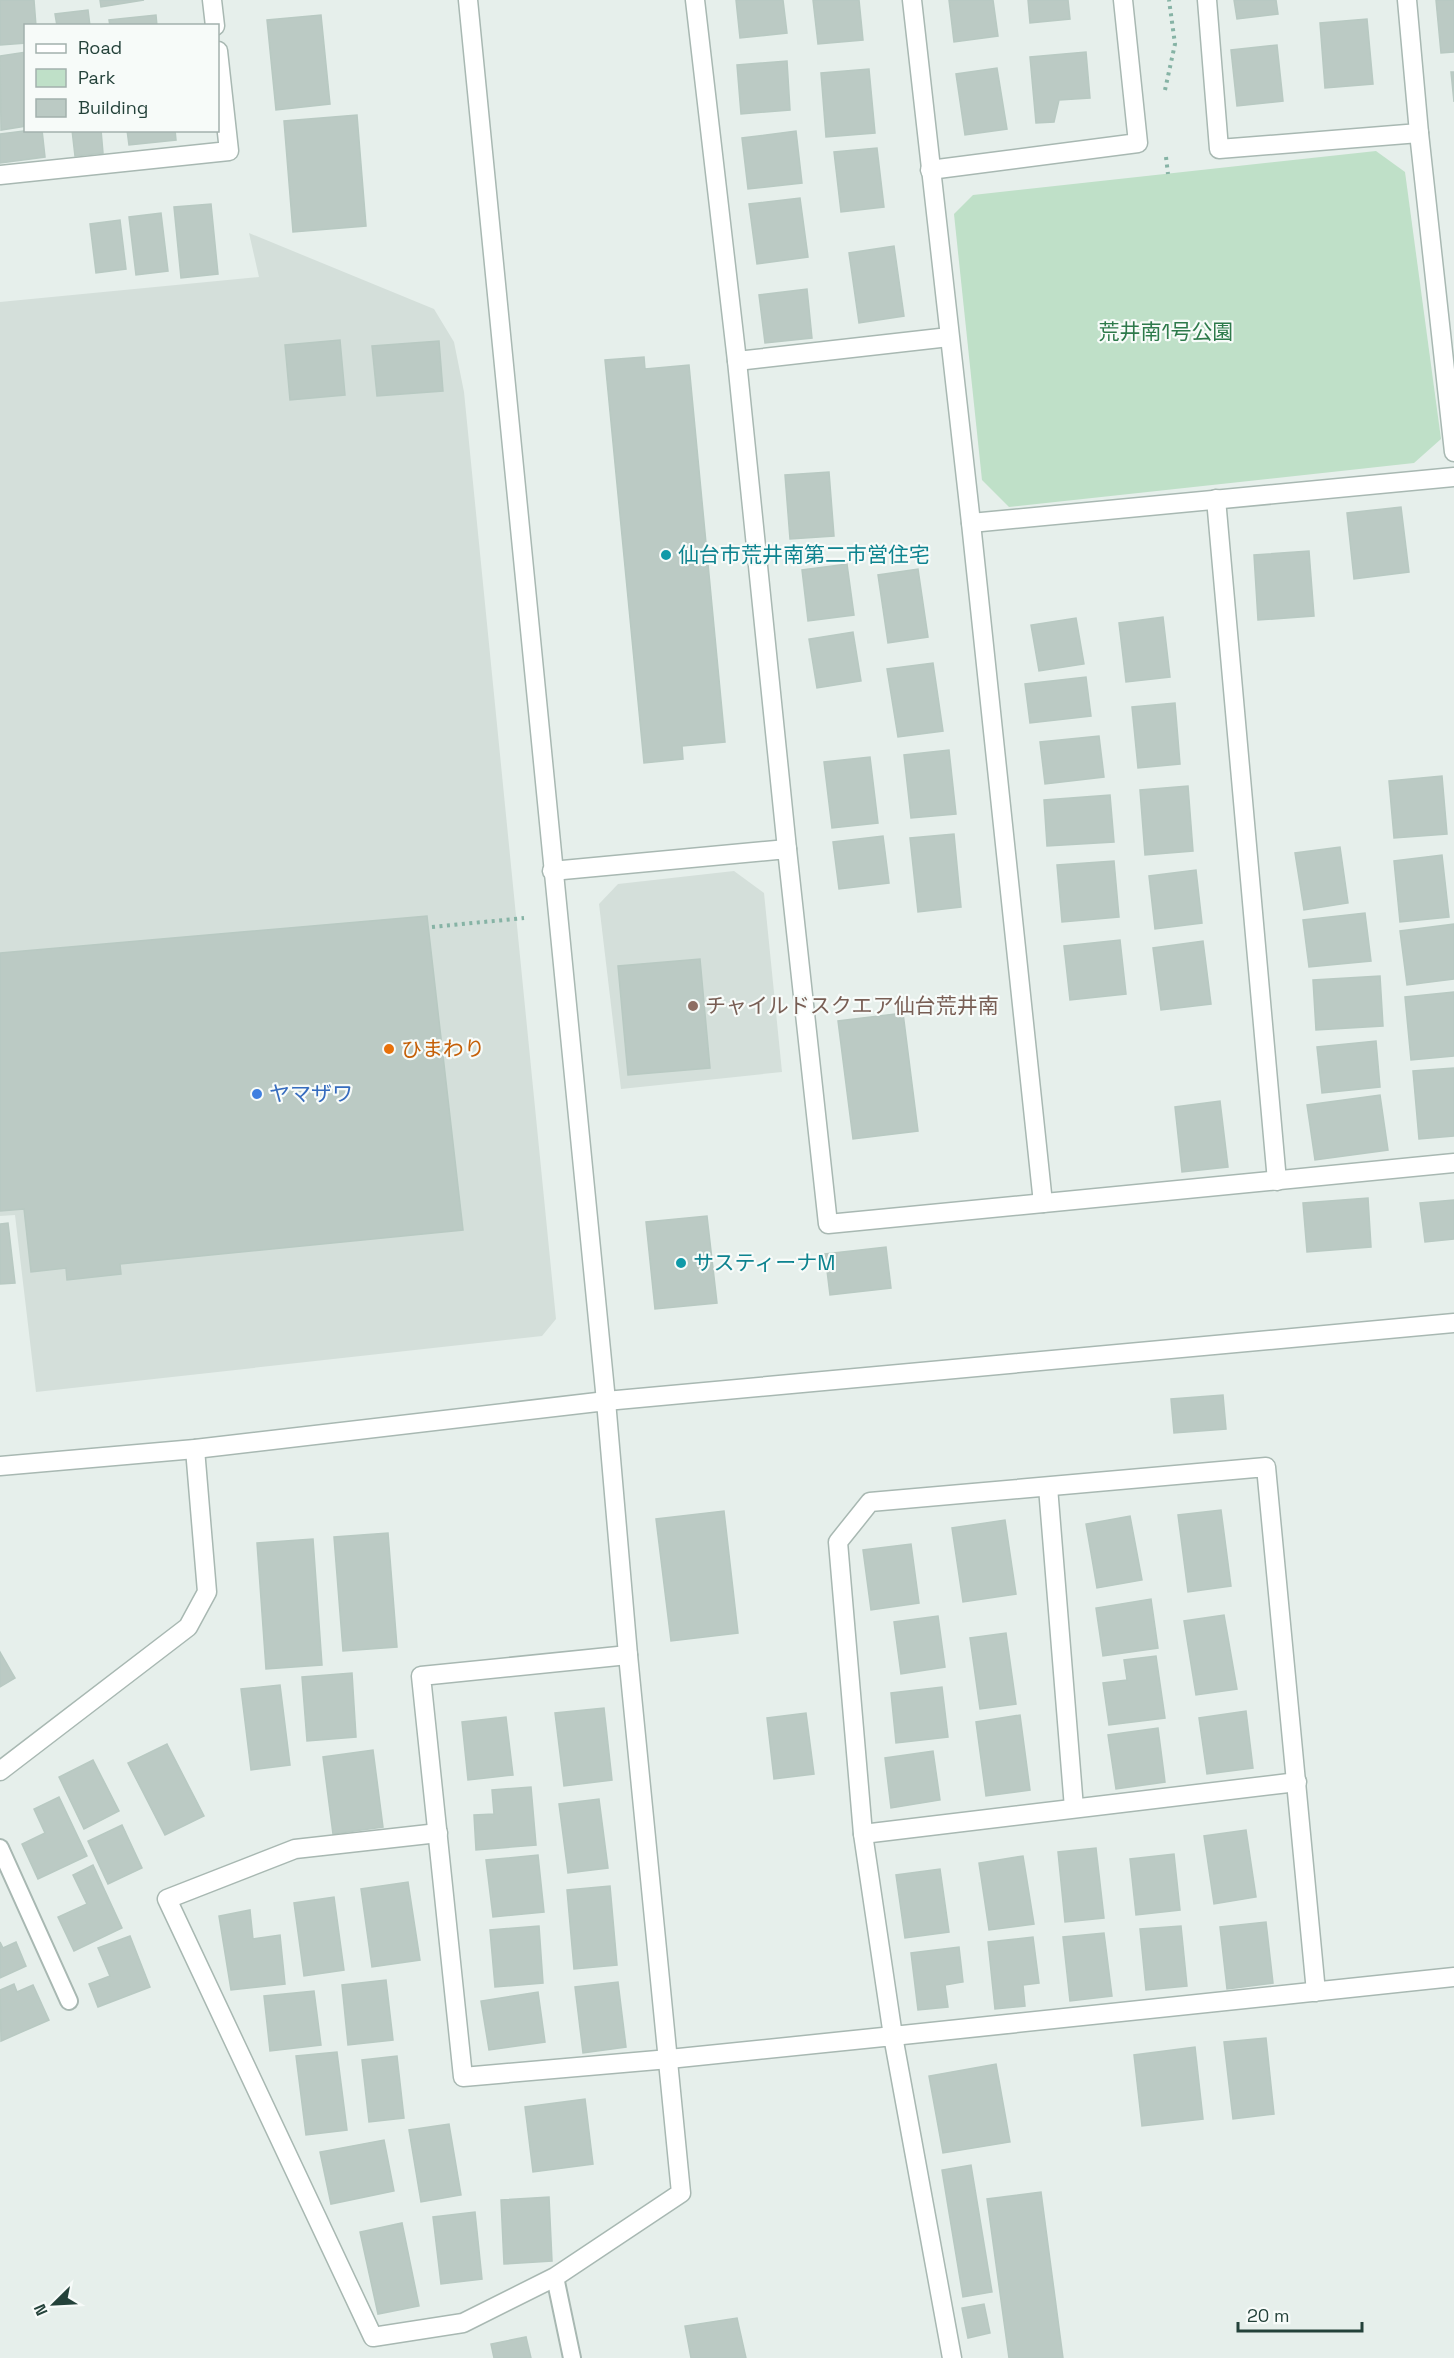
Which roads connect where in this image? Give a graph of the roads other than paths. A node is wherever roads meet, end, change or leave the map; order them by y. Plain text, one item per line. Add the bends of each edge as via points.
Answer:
1 (212, 0) edge
2 (468, 0) edge
3 (695, 0) edge
4 (912, 0) edge
5 (1123, 0) edge
6 (1207, 0) edge
7 (1407, 0) edge
8 (215, 24) edge
9 (219, 60) edge
10 (1419, 133) junction
11 (930, 170) junction
12 (0, 176) edge
13 (1446, 304) edge
14 (949, 337) junction
15 (736, 361) junction
16 (1454, 452) edge
17 (1454, 477) edge
18 (1216, 500) junction
19 (971, 523) junction
20 (787, 849) junction
21 (552, 871) junction
22 (1454, 1163) edge
23 (1277, 1181) junction
24 (1043, 1203) junction
25 (1454, 1323) edge
26 (606, 1401) junction
27 (195, 1449) junction
28 (0, 1466) edge
29 (1048, 1487) junction
30 (628, 1655) junction
31 (0, 1770) edge
32 (1297, 1782) junction
33 (1074, 1809) junction
34 (438, 1833) junction
35 (863, 1834) junction
36 (0, 1848) edge
37 (1454, 1977) edge
38 (1316, 1992) junction
39 (69, 2001) dead end
40 (893, 2036) junction
41 (669, 2059) junction
42 (555, 2277) junction
43 (572, 2358) edge
44 (952, 2358) edge

1 - 8 street
2 - 21 street
3 - 15 street
4 - 11 street
5 - 11 street via 1138,143
6 - 10 street via 1219,149
7 - 10 street
9 - 12 street via 229,151
10 - 13 street
11 - 14 street
13 - 16 street
14 - 15 street
14 - 19 street
15 - 20 street
17 - 18 street
18 - 19 street
18 - 23 street
19 - 24 street
20 - 21 street
20 - 24 street via 828,1224
21 - 26 street
22 - 23 street
23 - 24 street
25 - 26 street
26 - 27 street
26 - 30 street
27 - 28 street
27 - 31 street via 207,1592 188,1627
29 - 32 street via 1266,1467
29 - 33 street
29 - 35 street via 870,1502 838,1542
30 - 34 street via 421,1676
30 - 41 street
32 - 33 street
32 - 38 street
33 - 35 street
34 - 41 street via 463,2077
34 - 42 street via 295,1849 167,1899 373,2337 463,2323
35 - 40 street
36 - 39 lane
37 - 38 street
38 - 40 street
40 - 41 street
40 - 44 street
41 - 42 street via 681,2193
42 - 43 lane

